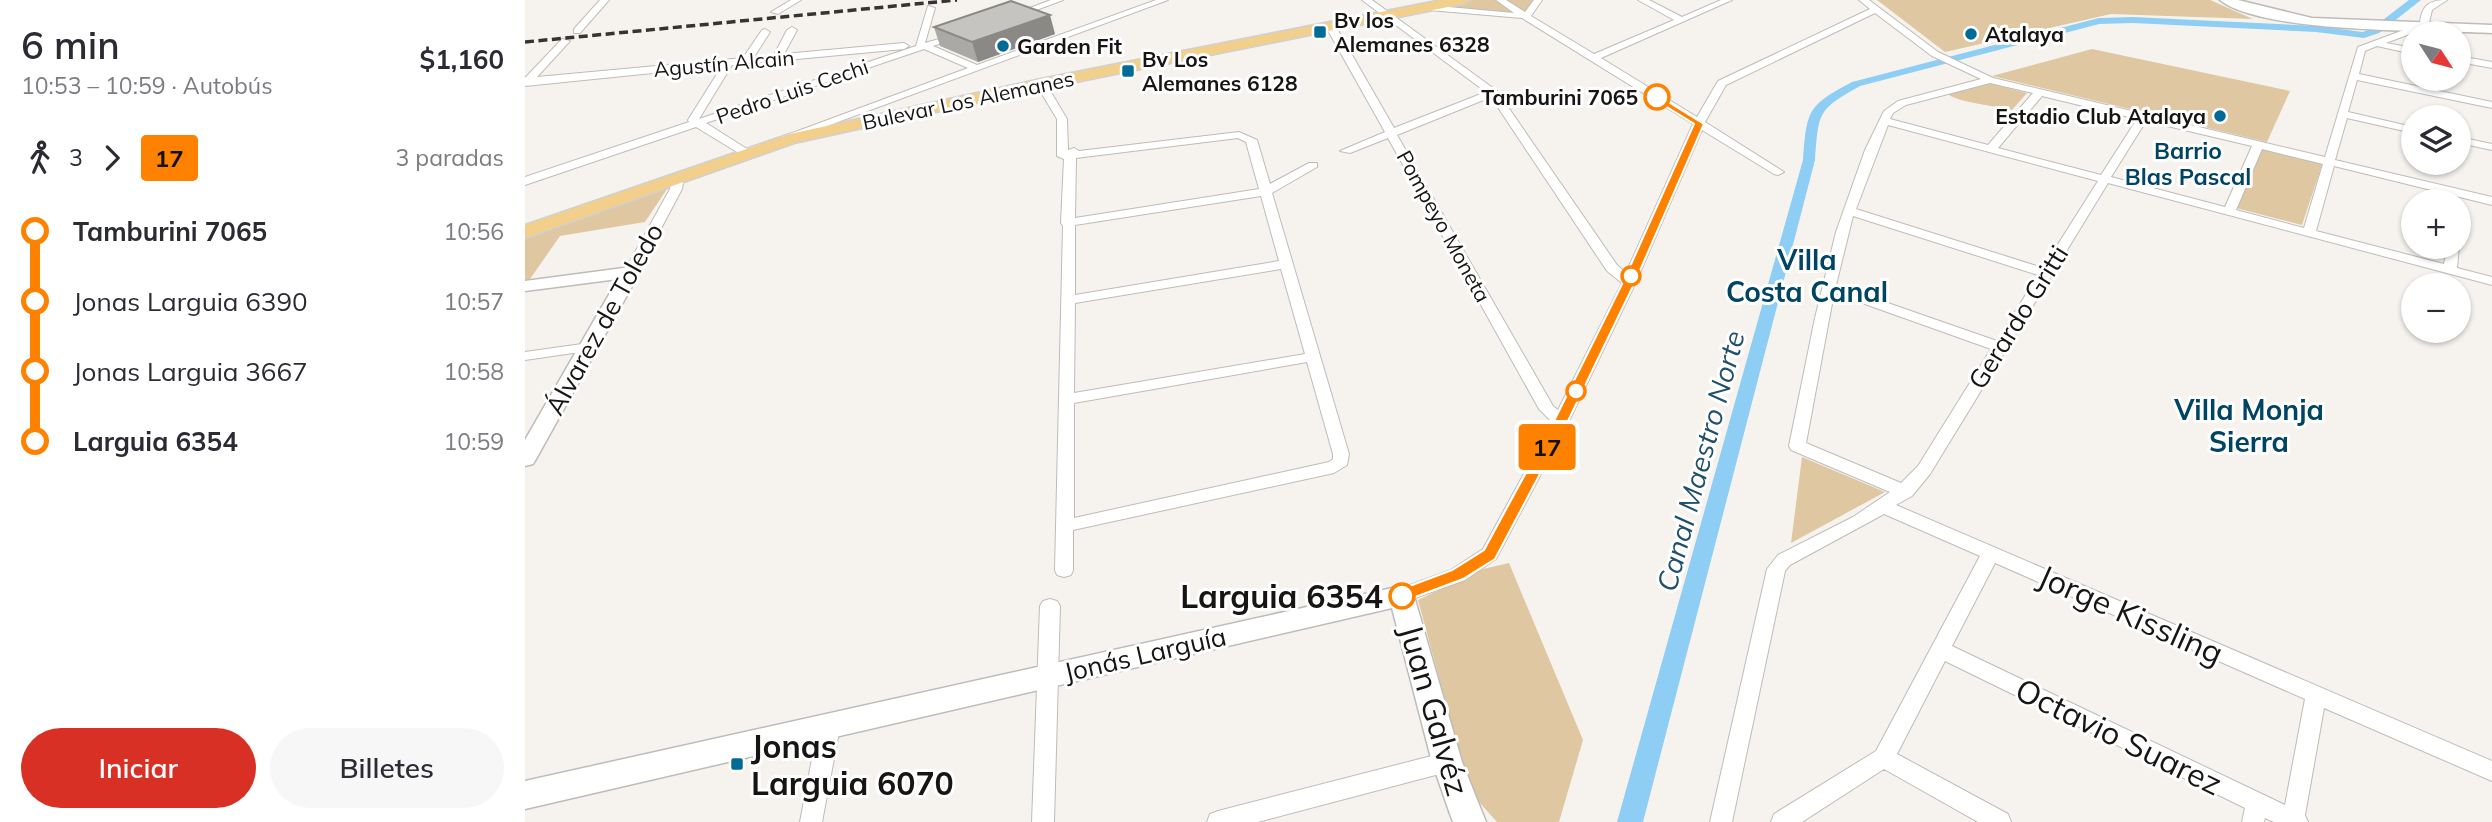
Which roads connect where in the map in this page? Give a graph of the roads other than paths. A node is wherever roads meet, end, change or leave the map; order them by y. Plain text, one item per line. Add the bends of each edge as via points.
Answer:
1 (605, 0) edge
2 (797, 0) edge
3 (1059, 0) edge
4 (1164, 0) edge
5 (1366, 0) edge
6 (1463, 0) edge
7 (1500, 0) edge
8 (1538, 0) edge
9 (1643, 0) edge
10 (1728, 0) edge
11 (1863, 0) edge
12 (2226, 0) edge
13 (2243, 0) edge
14 (2443, 0) edge
15 (1432, 4) edge
16 (931, 8) dead end
17 (1875, 10) junction
18 (775, 12) dead end
19 (1386, 16) junction
20 (1526, 17) junction
21 (1681, 20) junction
22 (998, 21) edge
23 (2366, 21) junction
24 (2425, 21) edge
25 (2401, 22) edge
26 (2471, 25) edge
27 (1331, 27) junction
28 (2492, 27) edge
29 (973, 29) edge
30 (792, 30) dead end
31 (577, 31) dead end
32 (765, 32) dead end
33 (2401, 33) edge
34 (565, 41) dead end
35 (2378, 44) junction
36 (922, 45) junction
37 (2401, 49) edge
38 (777, 58) junction
39 (1594, 58) junction
40 (747, 60) junction
41 (2471, 61) edge
42 (729, 62) junction
43 (2492, 65) edge
44 (978, 68) junction
45 (2351, 76) junction
46 (1990, 80) junction
47 (527, 83) edge
48 (1046, 83) junction
49 (1493, 93) junction
50 (2039, 93) junction
51 (2492, 105) edge
52 (2341, 114) junction
53 (2143, 117) junction
54 (1884, 121) junction
55 (694, 123) junction
56 (1699, 124) junction
57 (2401, 127) edge
58 (1392, 133) junction
59 (2471, 143) edge
60 (2258, 145) junction
61 (2492, 147) edge
62 (1991, 149) junction
63 (1346, 151) dead end
64 (746, 153) junction
65 (1070, 156) junction
66 (2329, 162) junction
67 (1313, 165) dead end
68 (1778, 172) dead end
69 (678, 177) junction
70 (2104, 179) junction
71 (525, 181) edge
72 (2429, 189) edge
73 (1265, 192) junction
74 (2471, 198) edge
75 (2492, 201) edge
76 (1849, 211) junction
77 (2229, 212) junction
78 (1067, 223) junction
79 (525, 232) edge
80 (2309, 233) junction
81 (2451, 259) edge
82 (1286, 264) junction
83 (2450, 270) junction
84 (631, 272) junction
85 (2046, 273) junction
86 (2492, 281) edge
87 (1629, 282) junction
88 (525, 286) edge
89 (1829, 287) junction
90 (1067, 300) junction
91 (589, 347) junction
92 (1999, 347) junction
93 (525, 356) edge
94 (1312, 357) junction
95 (1066, 399) junction
96 (1561, 421) junction
97 (533, 432) edge
98 (525, 459) edge
99 (1906, 492) junction
100 (1884, 507) junction
101 (1064, 526) junction
102 (1991, 553) junction
103 (1064, 570) dead end
104 (1402, 596) junction
105 (1049, 606) dead end
106 (1941, 650) junction
107 (1048, 676) junction
108 (2316, 695) junction
109 (829, 727) junction
110 (1884, 758) junction
111 (1447, 762) junction
112 (2492, 771) edge
113 (527, 799) edge
114 (2255, 813) edge
115 (2295, 821) edge
116 (811, 822) edge
117 (1043, 822) edge
118 (1219, 822) edge
119 (1471, 822) edge
120 (1721, 822) edge
121 (1782, 822) edge
122 (2000, 822) edge

1 - 31 street
2 - 18 street
3 - 22 street
4 - 44 street
5 - 19 street
6 - 15 main road, Bulevar Los Alemanes
7 - 20 street
8 - 20 street
9 - 21 street
10 - 21 street
11 - 17 street
12 - 23 main road via 2300,20
13 - 23 main road via 2297,15
14 - 24 street via 2430,6
15 - 19 main road, Bulevar Los Alemanes
15 - 20 street
16 - 36 street
17 - 46 street via 1942,58
17 - 56 street, Jonás Larguía via 1728,78
19 - 27 main road, Bulevar Los Alemanes
19 - 49 street
20 - 39 street
21 - 39 street
23 - 25 main road
26 - 28 main road
27 - 48 main road, Bulevar Los Alemanes
27 - 58 street, Pompeyo Moneta
29 - 36 street, Pedro Luis Cechi
30 - 38 street
32 - 40 street
33 - 35 street
34 - 47 street
35 - 37 street
35 - 45 street via 2361,50
36 - 38 street, Agustín Alcain
36 - 44 street
36 - 55 street, Pedro Luis Cechi
38 - 40 street, Agustín Alcain
39 - 56 street
40 - 42 street, Agustín Alcain
41 - 43 street
42 - 47 street, Agustín Alcain
42 - 55 street
44 - 64 street
45 - 51 street
45 - 52 street
46 - 50 street
46 - 54 street via 1902,103 1893,107
48 - 64 main road, Bulevar Los Alemanes via 832,129
48 - 65 street via 1062,118 1063,156
49 - 58 street
49 - 87 street via 1612,268
50 - 53 street
50 - 62 street
52 - 57 street
52 - 66 street
53 - 60 street
53 - 70 street, Gerardo Gritti
54 - 62 street
54 - 76 street
55 - 64 street
55 - 71 street, Pedro Luis Cechi
56 - 68 street
56 - 87 street, Jonás Larguía
58 - 63 street
58 - 96 street, Pompeyo Moneta via 1547,409
59 - 61 street
60 - 66 street
60 - 77 street
62 - 70 street
64 - 69 main road, Bulevar Los Alemanes
65 - 73 street via 1247,136
65 - 78 street
66 - 72 street
66 - 80 street
67 - 73 street
69 - 79 main road, Bulevar Los Alemanes
69 - 84 street, Álvarez de Toledo via 676,189
70 - 77 street
70 - 85 street, Gerardo Gritti
73 - 78 street
73 - 82 street
74 - 75 street
76 - 85 street
76 - 89 street
77 - 80 street
78 - 90 street
80 - 83 street
81 - 83 street
82 - 90 street
82 - 94 street
83 - 86 street
84 - 88 main road
84 - 91 main road, Álvarez de Toledo
85 - 92 street, Gerardo Gritti
87 - 96 street, Jonás Larguía
89 - 92 street
89 - 99 street via 1797,446
90 - 95 street
91 - 93 street
91 - 97 main road, Álvarez de Toledo
92 - 99 street, Gerardo Gritti
94 - 95 street
94 - 101 street via 1341,454 1334,467
95 - 101 street
96 - 104 street, Jonás Larguía via 1490,554 1458,575
97 - 98 main road, Álvarez de Toledo
99 - 100 street, Gerardo Gritti
100 - 102 street, Jorge Kissling
100 - 120 street via 1784,560 1776,569
101 - 103 street
102 - 106 street
102 - 108 street, Jorge Kissling
104 - 107 main road, Jonás Larguía
104 - 111 main road, Juan Galvéz
105 - 107 street
106 - 110 street
106 - 114 street, Octavio Suarez
107 - 109 main road, Jonás Larguía
107 - 117 street
108 - 112 street, Jorge Kissling
108 - 115 street
109 - 113 main road, Jonás Larguía
109 - 116 street
110 - 121 street
110 - 122 street
111 - 118 street
111 - 119 main road, Juan Galvéz
114 - 115 street, Octavio Suarez

